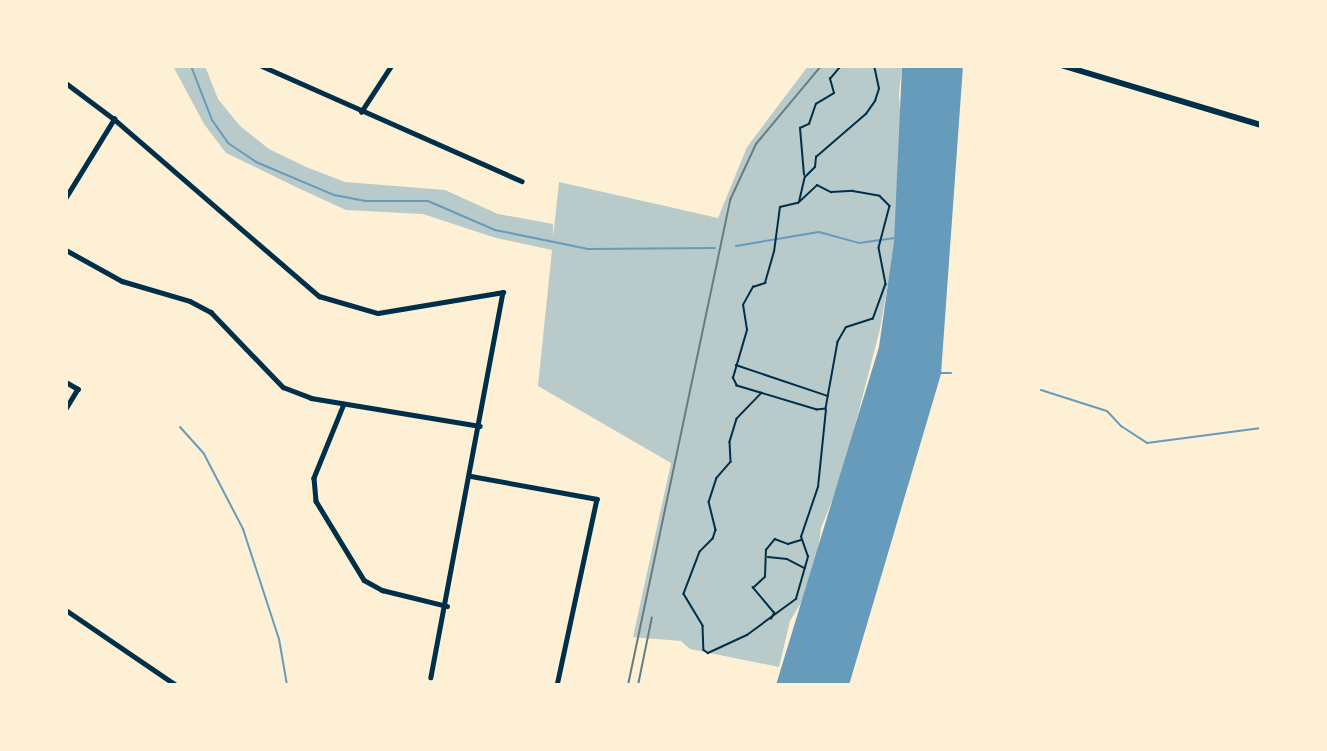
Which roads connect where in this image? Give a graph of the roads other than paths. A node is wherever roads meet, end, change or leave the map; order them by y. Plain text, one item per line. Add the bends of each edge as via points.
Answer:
1 (262, 66) edge
2 (391, 66) edge
3 (1064, 66) edge
4 (270, 68) edge
5 (66, 83) edge
6 (361, 112) junction
7 (114, 119) junction
8 (1261, 125) edge
9 (522, 181) dead end
10 (66, 197) edge
11 (66, 250) edge
12 (66, 382) edge
13 (344, 404) junction
14 (66, 409) edge
15 (480, 426) junction
16 (471, 476) junction
17 (447, 606) junction
18 (66, 610) edge
19 (431, 677) dead end
20 (176, 685) edge
21 (557, 685) edge

1 - 4 street
2 - 6 street
3 - 8 main road
4 - 6 street
5 - 7 street
6 - 9 street
7 - 10 street
7 - 15 street via 319,296 378,313 503,292
11 - 13 street via 122,281 190,301 211,312 284,387
12 - 14 street via 78,389
13 - 15 street
13 - 17 street via 314,478 316,501 364,580 381,590
15 - 16 street
16 - 17 street
16 - 21 street via 597,499
17 - 19 street
18 - 20 street

